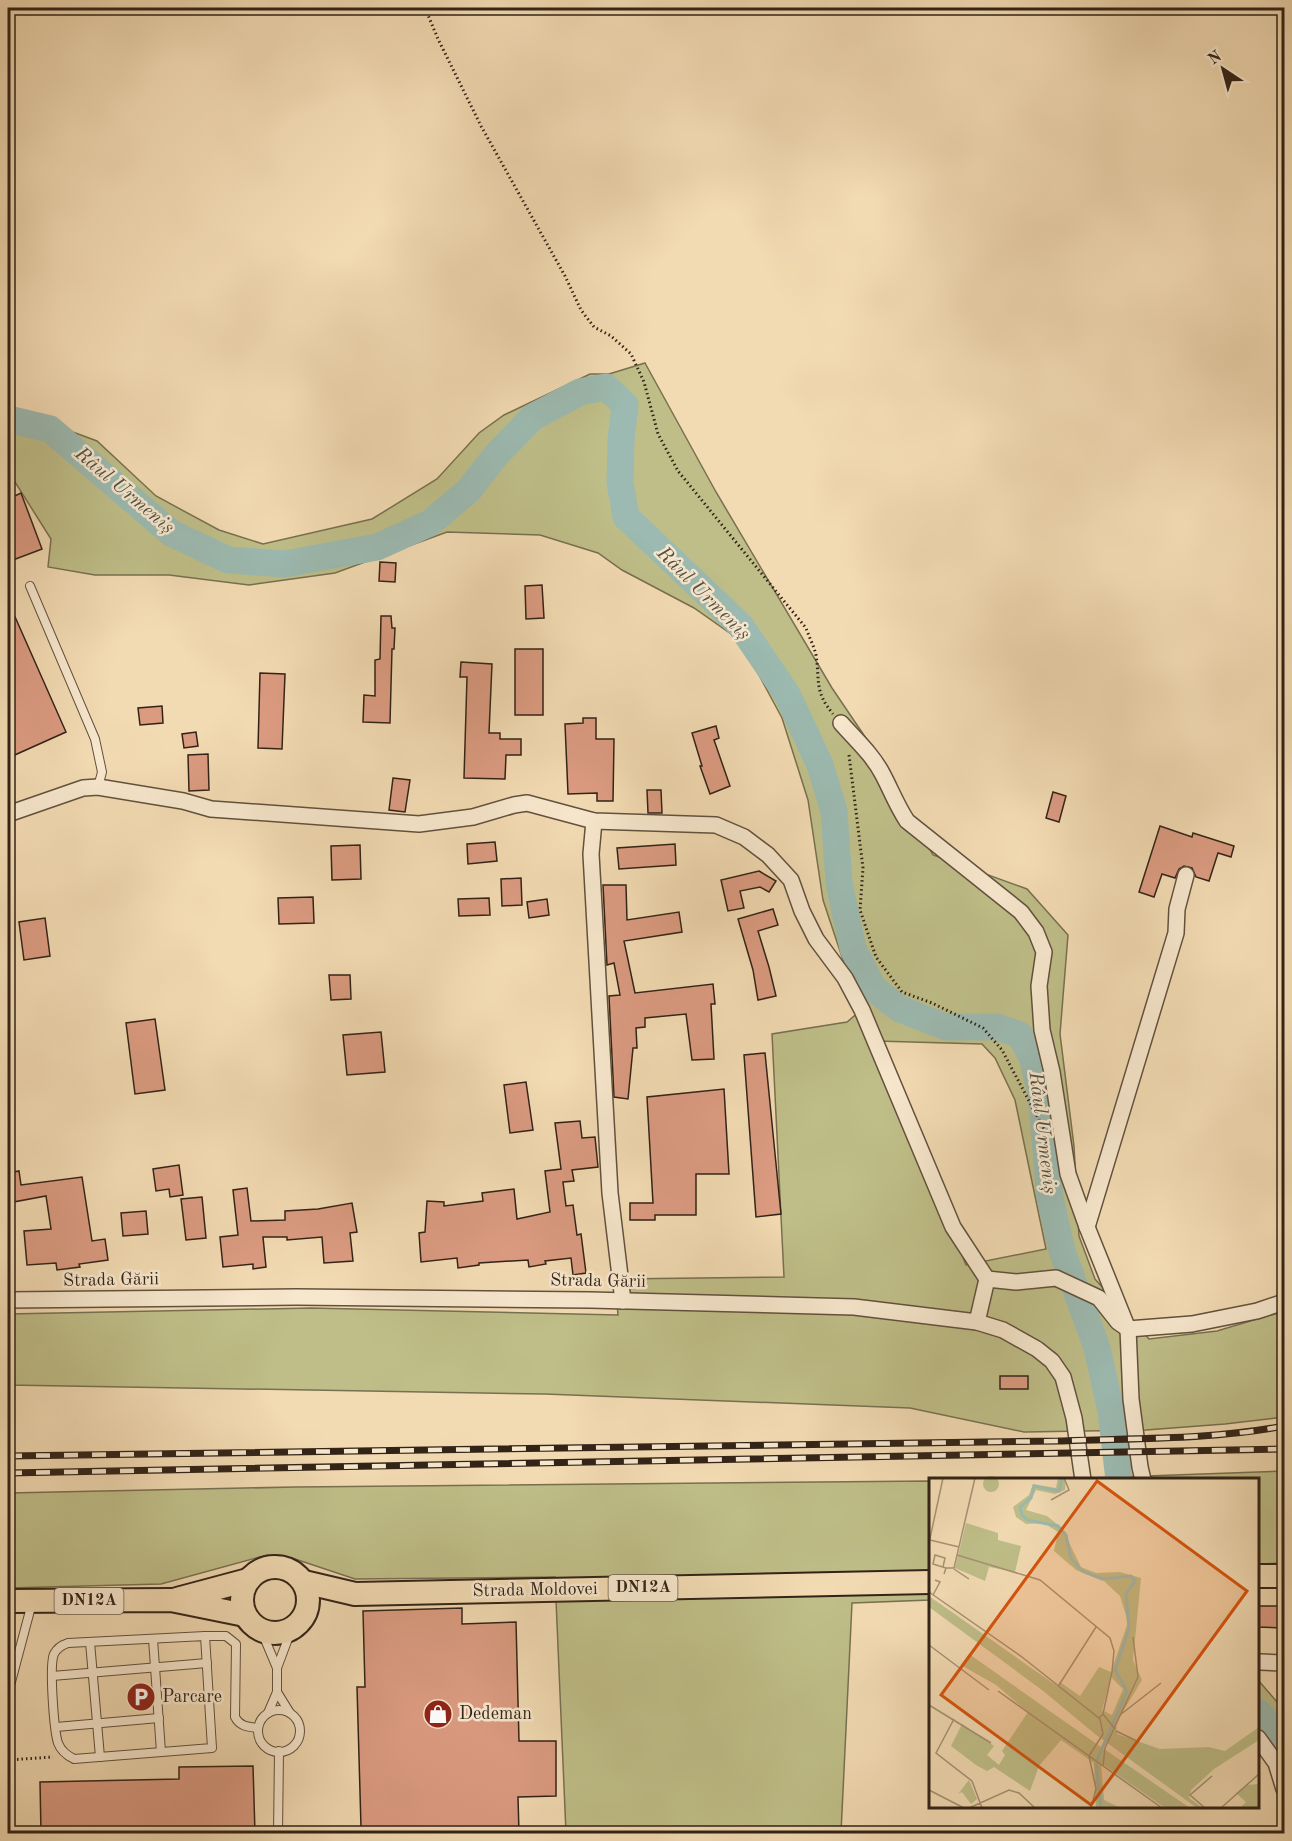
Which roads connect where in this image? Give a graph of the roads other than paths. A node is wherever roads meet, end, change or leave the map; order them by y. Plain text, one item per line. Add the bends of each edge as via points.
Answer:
1 (30, 586) dead end
2 (841, 723) road end
3 (98, 787) junction
4 (8, 814) edge
5 (594, 821) junction
6 (1186, 875) dead end
7 (1086, 1227) junction
8 (987, 1279) junction
9 (8, 1300) edge
10 (623, 1301) junction
11 (1284, 1302) edge
12 (977, 1322) junction
13 (1128, 1329) junction
14 (1083, 1478) edge
15 (1143, 1478) edge
16 (1259, 1576) edge
17 (1284, 1576) edge
18 (248, 1580) junction
19 (304, 1582) junction
20 (929, 1582) edge
21 (355, 1594) junction
22 (171, 1600) junction
23 (8, 1601) edge
24 (33, 1601) junction
25 (299, 1621) junction
26 (253, 1622) junction
27 (205, 1636) junction
28 (153, 1639) junction
29 (90, 1642) junction
30 (1261, 1662) dead end
31 (207, 1663) junction
32 (1284, 1663) edge
33 (155, 1667) junction
34 (277, 1668) junction
35 (92, 1671) junction
36 (52, 1676) junction
37 (8, 1682) edge
38 (277, 1692) junction
39 (290, 1713) junction
40 (267, 1714) junction
41 (159, 1718) junction
42 (96, 1723) junction
43 (56, 1727) junction
44 (258, 1728) junction
45 (1259, 1741) edge
46 (279, 1751) junction
47 (161, 1752) junction
48 (100, 1757) junction
49 (1284, 1789) edge
50 (278, 1833) edge

1 - 3 lane via 94,739 102,772
2 - 7 street via 882,773 907,821 1021,912 1036,932 1044,952 1039,986 1042,1030 1068,1174
3 - 4 street via 83,788
3 - 5 street via 256,814 419,824 527,803
5 - 8 street via 716,825 744,837 791,880 816,939 845,978 862,1010 953,1227
5 - 10 street via 591,854 610,1193
6 - 7 street via 1177,909 1176,933
7 - 13 street
8 - 12 street
8 - 13 street via 1016,1282 1056,1278 1099,1298
9 - 10 street, Strada Gării via 296,1297
10 - 12 street, Strada Gării via 854,1307
11 - 13 street via 1192,1324
12 - 14 street, Strada Gării via 1003,1330 1037,1349 1063,1377
13 - 15 street via 1131,1399
16 - 17 main road
18 - 19 main road via 261,1569 280,1566
18 - 22 main road
18 - 26 main road via 241,1601
19 - 21 main road, Strada Moldovei
19 - 25 main road via 308,1597
20 - 21 main road, Strada Moldovei / DN12A
21 - 25 main road, Strada Moldovei
22 - 24 main road, DN12A
22 - 26 main road
23 - 24 main road, DN12A
24 - 37 lane
25 - 26 main road via 275,1633
25 - 34 lane
26 - 34 lane
27 - 28 lane
27 - 31 lane
27 - 44 lane via 226,1636 236,1644 235,1717 247,1727
28 - 29 lane
28 - 33 lane
29 - 35 lane
29 - 36 lane via 60,1646 54,1652
30 - 32 street
31 - 33 lane
31 - 47 lane via 212,1748
33 - 35 lane
33 - 41 lane
34 - 38 lane
35 - 36 lane
35 - 42 lane
36 - 43 lane
38 - 39 lane
38 - 40 lane
39 - 40 lane via 274,1710
39 - 46 lane via 297,1720 299,1738 294,1745
40 - 44 lane
41 - 42 lane
41 - 47 lane
42 - 43 lane
42 - 48 lane
43 - 48 lane via 57,1740 67,1755 74,1759
44 - 46 lane via 266,1747
45 - 49 street via 1276,1763
46 - 50 lane
47 - 48 lane

